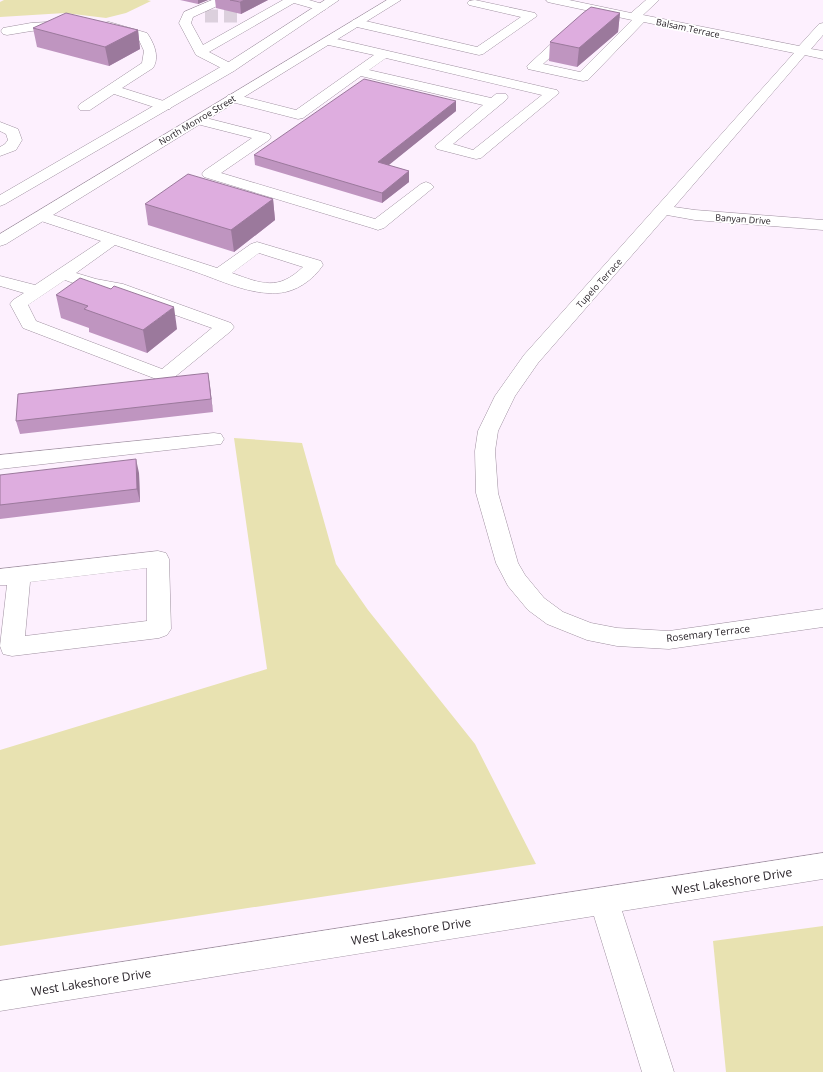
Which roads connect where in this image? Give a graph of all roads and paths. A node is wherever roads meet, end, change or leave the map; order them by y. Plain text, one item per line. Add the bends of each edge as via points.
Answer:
1 (234, 0) edge
2 (395, 0) edge
3 (479, 0) edge
4 (552, 0) edge
5 (650, 0) edge
6 (222, 2) edge
7 (265, 2) dead end
8 (287, 3) edge
9 (328, 3) edge
10 (597, 9) junction
11 (257, 13) junction
12 (238, 16) tunnel mouth
13 (637, 17) junction
14 (98, 23) edge
15 (357, 23) junction
16 (75, 24) edge
17 (823, 27) edge
18 (7, 31) dead end
19 (328, 41) junction
20 (802, 51) junction
21 (200, 52) junction
22 (384, 54) junction
23 (823, 55) edge
24 (229, 68) junction
25 (359, 72) junction
26 (516, 85) junction
27 (195, 87) junction
28 (112, 89) junction
29 (233, 98) junction
30 (494, 103) junction
31 (165, 106) junction
32 (86, 107) dead end
33 (187, 115) junction
34 (0, 126) edge
35 (0, 152) edge
36 (426, 187) dead end
37 (0, 201) edge
38 (663, 210) junction
39 (41, 216) junction
40 (823, 225) edge
41 (0, 240) edge
42 (114, 240) junction
43 (63, 274) junction
44 (220, 274) junction
45 (2, 280) edge
46 (93, 284) junction
47 (38, 291) junction
48 (155, 373) junction
49 (214, 439) dead end
50 (0, 462) edge
51 (9, 576) edge
52 (516, 580) joint
53 (823, 618) edge
54 (823, 866) edge
55 (604, 901) junction
56 (0, 996) edge
57 (658, 1072) edge

1 - 6 street
2 - 15 street, North Monroe Street
3 - 15 street via 473,3 530,16 479,51
4 - 10 street, Balsam Terrace
5 - 13 street
6 - 21 street via 205,11 188,15 185,23
7 - 8 street
8 - 9 street
8 - 11 street
9 - 24 street
10 - 13 street, Balsam Terrace
10 - 13 street via 533,66 583,77
11 - 12 street
11 - 21 street
13 - 20 street, Balsam Terrace
14 - 28 street via 144,36 150,51 148,65
15 - 19 street, North Monroe Street
16 - 18 street
17 - 20 street, Tupelo Terrace
19 - 22 street
19 - 29 street, North Monroe Street
20 - 23 street, Balsam Terrace
20 - 38 street, Tupelo Terrace
21 - 24 street
22 - 25 street
22 - 26 street
24 - 27 street
25 - 29 street via 298,115
25 - 30 street
26 - 30 street
26 - 30 street via 552,93 476,155 442,146
27 - 29 street
27 - 31 street
28 - 31 street
28 - 32 street
29 - 33 street, North Monroe Street
31 - 33 street
31 - 37 street
33 - 36 street via 264,137 209,174 378,225
33 - 39 street, North Monroe Street
34 - 35 street via 13,132 15,140 11,147
38 - 40 street, Banyan Drive
38 - 52 street, Tupelo Terrace via 531,359 505,396 488,431 485,451 487,492 507,563
39 - 41 street, North Monroe Street
39 - 42 street
42 - 43 street
42 - 44 street
43 - 46 street
43 - 47 street
44 - 44 street via 264,288 281,288 297,282 315,265 257,247
45 - 47 street
46 - 48 street via 128,304 191,327 194,334 189,345
46 - 48 street via 117,288 225,327 164,376
47 - 48 street via 19,304 29,324
49 - 50 street
51 - 51 street via 158,559 159,629 12,647
52 - 53 street, Rosemary Terrace via 536,604 556,618 588,631 617,637 669,640
54 - 55 street, West Lakeshore Drive
55 - 56 street, West Lakeshore Drive
55 - 57 street

